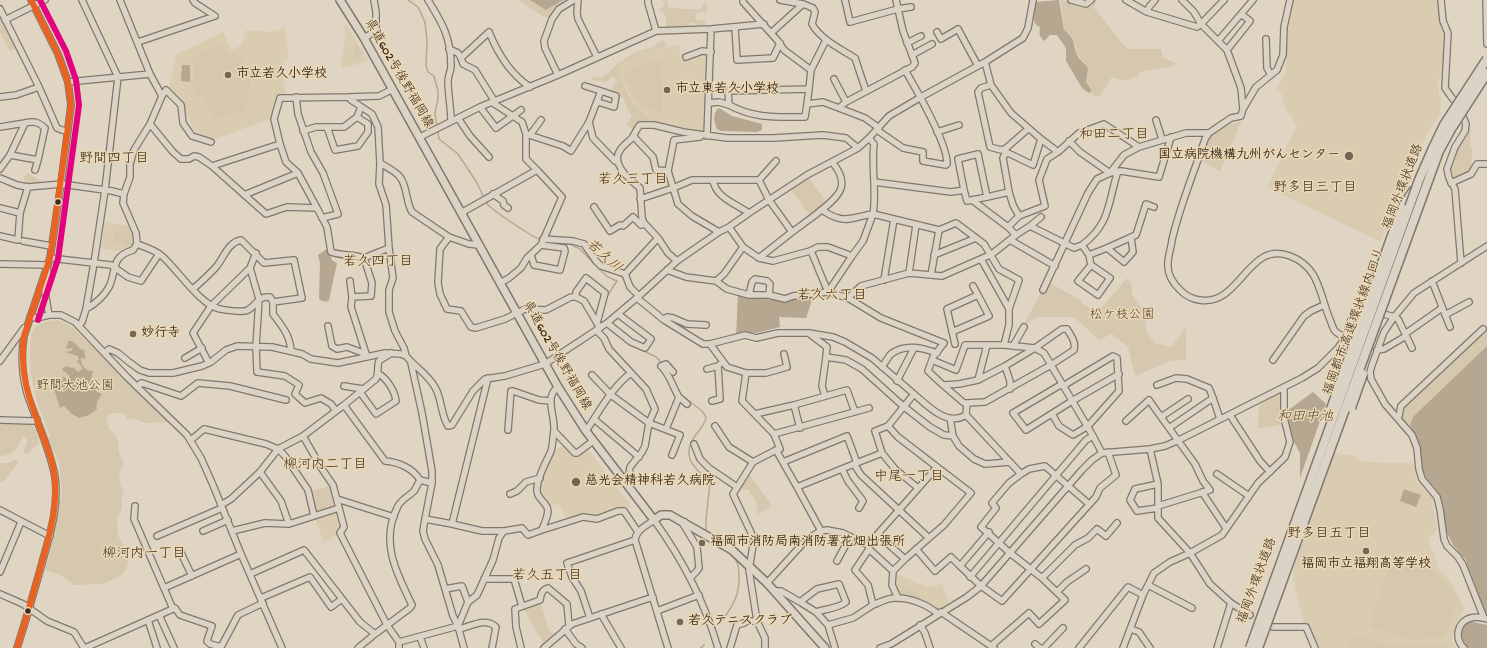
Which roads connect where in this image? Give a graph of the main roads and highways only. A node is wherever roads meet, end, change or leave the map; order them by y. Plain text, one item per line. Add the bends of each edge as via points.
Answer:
1 (340, 0) edge
2 (1487, 59) edge
3 (1487, 74) edge
4 (1454, 128) junction
5 (1417, 185) junction
6 (1375, 312) junction
7 (1298, 516) junction
8 (1284, 577) junction
9 (1259, 646) edge
10 (826, 648) edge
11 (1247, 648) edge
12 (1250, 648) edge

1 - 10 main road, 県道602号後野福岡線 via 393,89 558,387 593,441 654,520 665,514 670,515 732,550 749,564
2 - 5 highway, 福岡外環状道路 via 1438,136
2 - 7 highway, 福岡都市高速環状線内回り, bridge via 1444,125 1427,160
3 - 4 highway, 福岡外環状道路
3 - 8 highway, bridge via 1451,129 1440,151
4 - 6 highway, 福岡外環状道路 via 1435,161
4 - 8 highway, bridge via 1356,396
5 - 6 highway, 福岡外環状道路
5 - 7 highway, bridge via 1402,208 1318,446
6 - 9 highway, 福岡外環状道路, bridge via 1350,395
6 - 11 highway, 福岡外環状道路, bridge via 1339,392
7 - 12 highway, 福岡都市高速環状線内回り, bridge
8 - 9 highway, bridge

